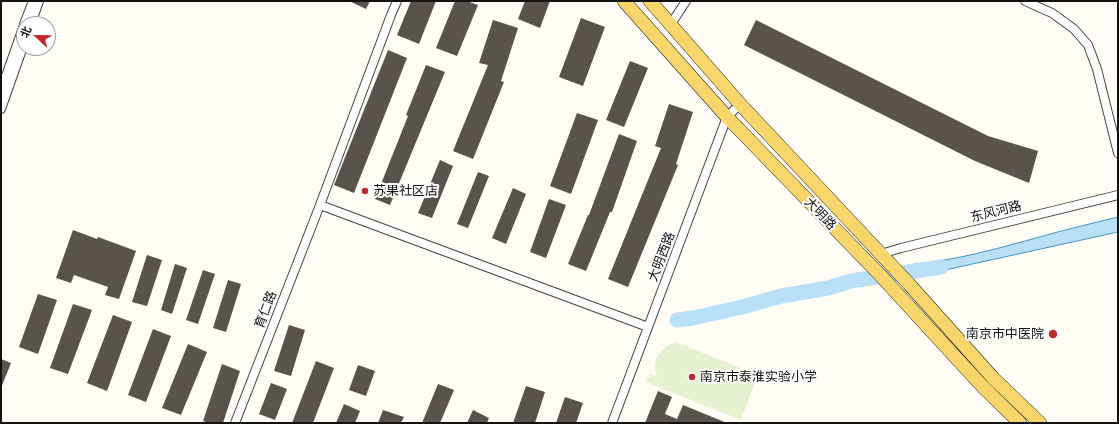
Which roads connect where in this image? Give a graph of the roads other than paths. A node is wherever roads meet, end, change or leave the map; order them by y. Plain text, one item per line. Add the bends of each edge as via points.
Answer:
1 (33, 1) edge
2 (39, 1) edge
3 (398, 1) edge
4 (624, 1) edge
5 (650, 1) edge
6 (686, 1) edge
7 (1025, 1) edge
8 (27, 16) edge
9 (34, 16) edge
10 (671, 24) junction
11 (16, 48) edge
12 (20, 56) edge
13 (1, 90) edge
14 (740, 104) junction
15 (1, 109) edge
16 (727, 117) junction
17 (1118, 153) edge
18 (1118, 195) edge
19 (320, 205) junction
20 (885, 259) junction
21 (648, 327) junction
22 (235, 423) edge
23 (612, 423) edge
24 (1020, 423) edge
25 (1040, 423) edge

1 - 8 street
2 - 9 street
3 - 19 street, 育仁路
4 - 16 main road, 大明路
5 - 10 main road
6 - 10 street
7 - 17 street via 1052,13 1074,29 1088,45 1097,69
10 - 14 main road
11 - 13 street
12 - 15 street
14 - 16 street, 大明西路
14 - 20 main road
16 - 21 street, 大明西路
16 - 24 main road, 大明路
18 - 20 street, 东风河路 via 901,248
19 - 21 street
19 - 22 street, 育仁路
20 - 25 main road via 993,378
21 - 23 street, 大明西路

